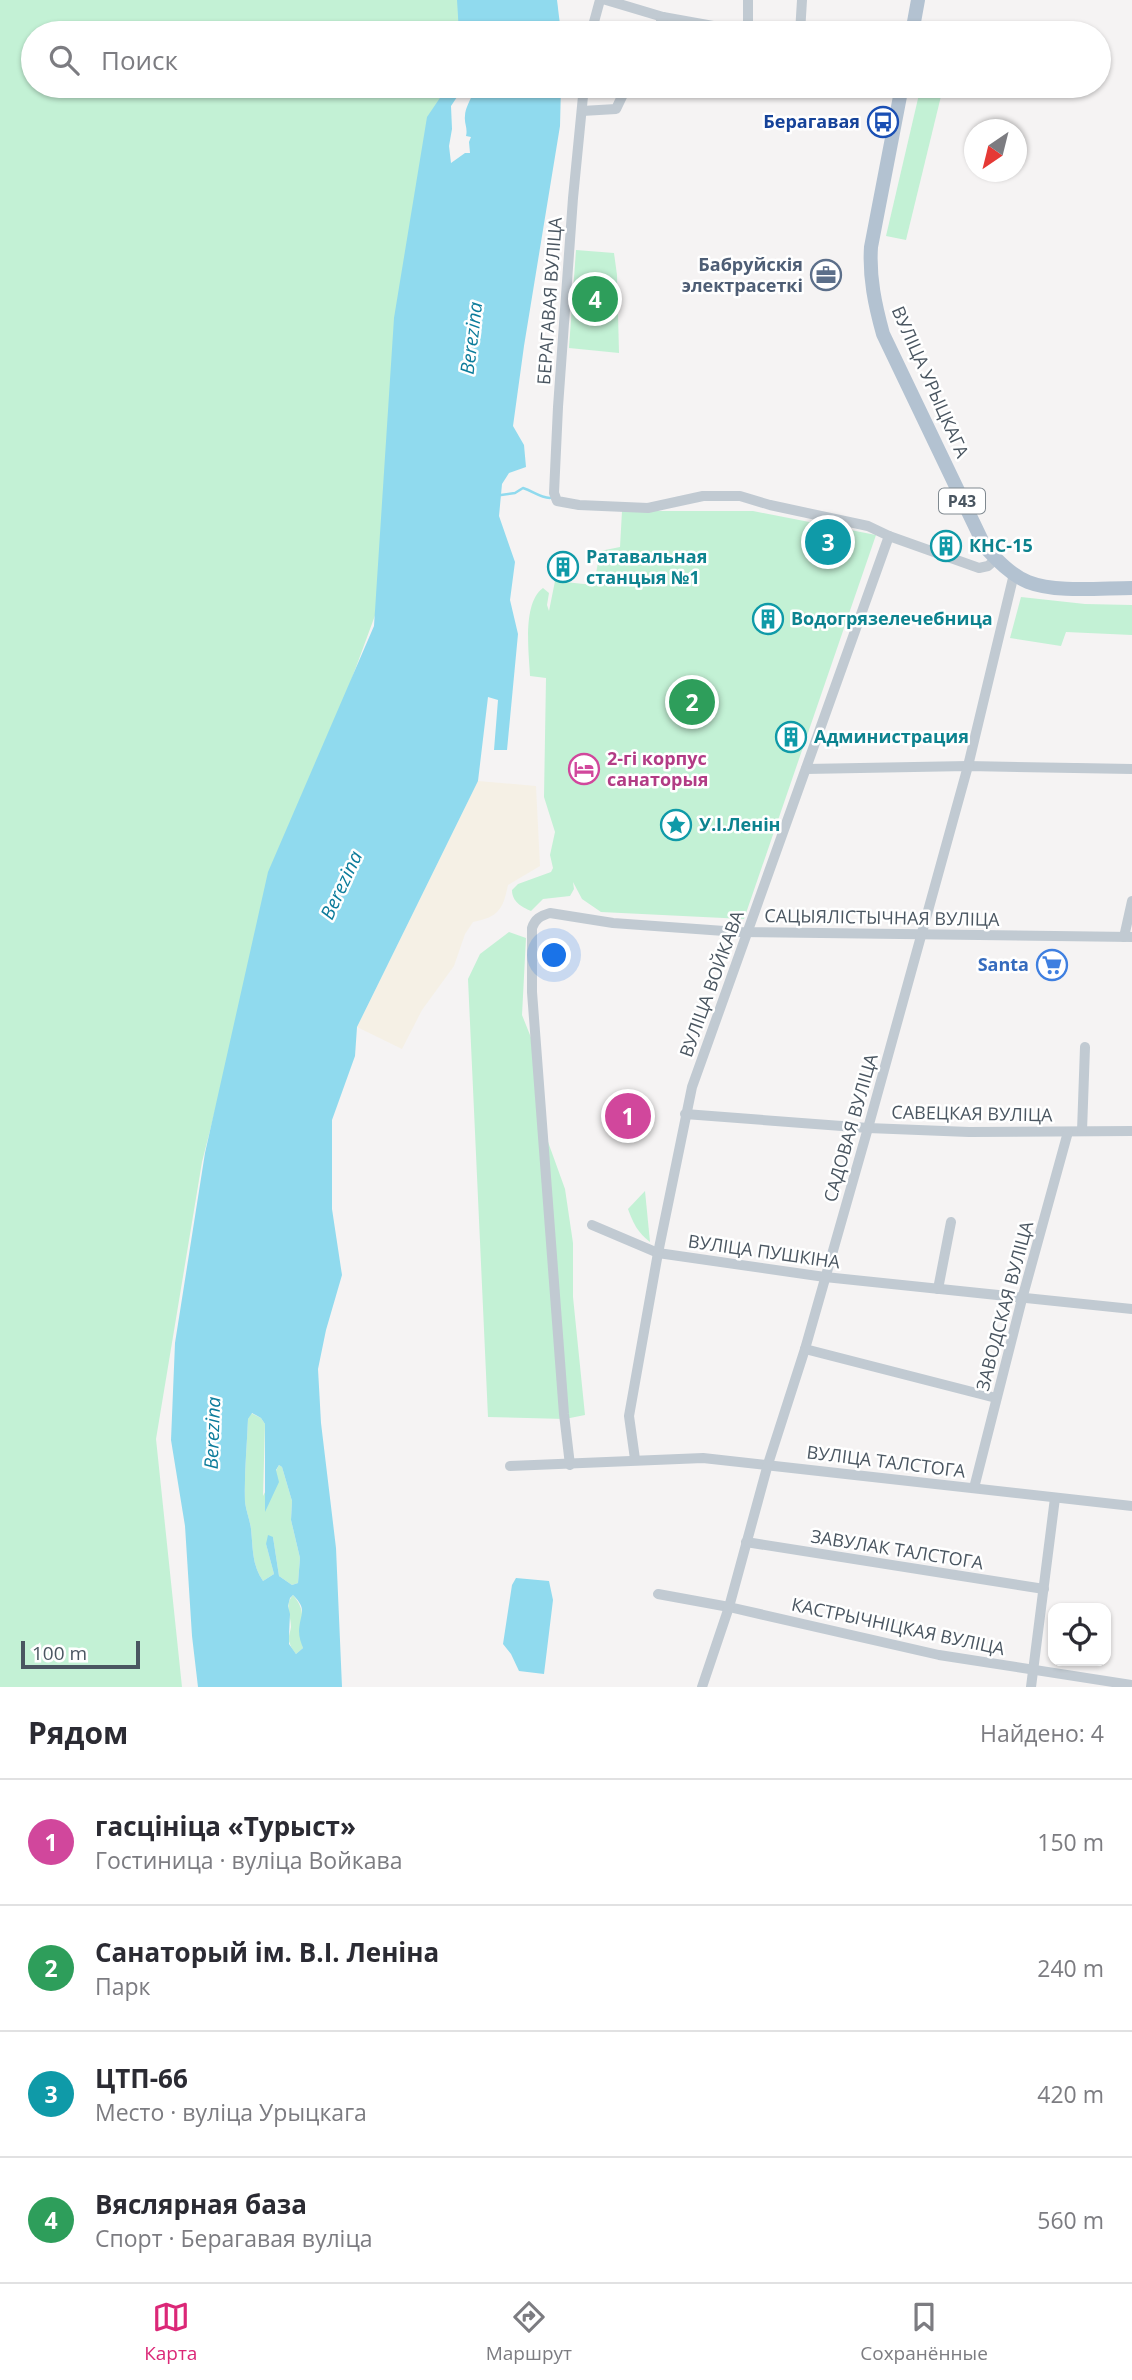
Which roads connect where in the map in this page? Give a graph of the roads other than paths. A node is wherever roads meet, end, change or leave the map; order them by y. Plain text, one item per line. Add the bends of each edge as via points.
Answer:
1 (600, 0) edge
2 (606, 0) edge
3 (748, 0) edge
4 (802, 0) edge
5 (918, 0) edge
6 (663, 17) junction
7 (594, 21) edge
8 (661, 21) edge
9 (685, 21) edge
10 (749, 21) edge
11 (801, 21) edge
12 (914, 21) edge
13 (583, 98) edge
14 (621, 98) edge
15 (900, 98) edge
16 (582, 111) junction
17 (889, 536) junction
18 (996, 559) junction
19 (1014, 574) junction
20 (1132, 588) edge
21 (968, 766) junction
22 (806, 769) junction
23 (1132, 769) edge
24 (1132, 901) edge
25 (748, 933) junction
26 (921, 934) junction
27 (1128, 937) edge
28 (1085, 1047) dead end
29 (685, 1114) junction
30 (868, 1128) junction
31 (1082, 1131) junction
32 (1132, 1131) edge
33 (1068, 1132) junction
34 (951, 1222) dead end
35 (592, 1225) dead end
36 (658, 1253) junction
37 (825, 1277) junction
38 (938, 1289) junction
39 (1022, 1299) junction
40 (1132, 1309) edge
41 (805, 1349) junction
42 (996, 1398) junction
43 (635, 1459) junction
44 (768, 1464) junction
45 (570, 1465) junction
46 (510, 1466) dead end
47 (974, 1488) junction
48 (1055, 1498) junction
49 (1132, 1506) edge
50 (746, 1542) junction
51 (1044, 1589) junction
52 (658, 1594) dead end
53 (729, 1606) junction
54 (1034, 1671) junction
55 (1132, 1685) edge
56 (702, 1687) edge
57 (1031, 1687) edge

1 - 7 street
2 - 6 street
3 - 10 street
4 - 11 street
5 - 12 main road
6 - 8 street
6 - 9 street
13 - 16 street, БЕРАГАВАЯ ВУЛІЦА
14 - 16 street via 616,109
15 - 18 main road, ВУЛІЦА УРЫЦКАГА / Р43 via 870,247 876,308 883,334 970,517
16 - 17 street, БЕРАГАВАЯ ВУЛІЦА via 558,407 557,501 648,508 703,496 740,496 868,526
17 - 18 street via 979,568
17 - 22 street, ВУЛІЦА ВОЙКАВА
18 - 19 main road, ВУЛІЦА УРЫЦКАГА / Р43
19 - 20 main road, ВУЛІЦА УРЫЦКАГА / Р43 via 1042,586
19 - 21 street, САДОВАЯ ВУЛІЦА
21 - 22 street
21 - 23 street
21 - 26 street, САДОВАЯ ВУЛІЦА
22 - 25 street, ВУЛІЦА ВОЙКАВА
24 - 27 street
25 - 26 street, САЦЫЯЛІСТЫЧНАЯ ВУЛІЦА
25 - 29 street, ВУЛІЦА ВОЙКАВА
25 - 45 street, САЦЫЯЛІСТЫЧНАЯ ВУЛІЦА via 550,914 535,921 532,992
26 - 27 street, САЦЫЯЛІСТЫЧНАЯ ВУЛІЦА
26 - 30 street, САДОВАЯ ВУЛІЦА
28 - 31 street
29 - 30 street, САВЕЦКАЯ ВУЛІЦА
29 - 36 street, ВУЛІЦА ВОЙКАВА
30 - 33 street, САВЕЦКАЯ ВУЛІЦА
30 - 37 street, САДОВАЯ ВУЛІЦА
31 - 32 street, САВЕЦКАЯ ВУЛІЦА
31 - 33 street, САВЕЦКАЯ ВУЛІЦА
33 - 39 street, ЗАВОДСКАЯ ВУЛІЦА
34 - 38 street
35 - 36 street, ВУЛІЦА ПУШКІНА
36 - 37 street, ВУЛІЦА ПУШКІНА
36 - 43 street, ВУЛІЦА ВОЙКАВА via 629,1416
37 - 38 street, ВУЛІЦА ПУШКІНА
37 - 41 street, САДОВАЯ ВУЛІЦА
38 - 39 street, ВУЛІЦА ПУШКІНА
39 - 40 street, ВУЛІЦА ПУШКІНА
39 - 42 street, ЗАВОДСКАЯ ВУЛІЦА
41 - 42 street
41 - 44 street, САДОВАЯ ВУЛІЦА
42 - 47 street, ЗАВОДСКАЯ ВУЛІЦА
43 - 44 street, ВУЛІЦА ТАЛСТОГА via 703,1458
43 - 45 street, ВУЛІЦА ТАЛСТОГА
44 - 47 street, ВУЛІЦА ТАЛСТОГА
44 - 50 street, САДОВАЯ ВУЛІЦА
45 - 46 street, ВУЛІЦА ТАЛСТОГА
47 - 48 street, ВУЛІЦА ТАЛСТОГА
48 - 49 street, ВУЛІЦА ТАЛСТОГА
48 - 51 street
50 - 51 street, ЗАВУЛАК ТАЛСТОГА
50 - 53 street, САДОВАЯ ВУЛІЦА
51 - 54 street
52 - 53 street, КАСТРЫЧНІЦКАЯ ВУЛІЦА
53 - 54 street, КАСТРЫЧНІЦКАЯ ВУЛІЦА via 939,1655
53 - 56 street, САДОВАЯ ВУЛІЦА
54 - 55 street, КАСТРЫЧНІЦКАЯ ВУЛІЦА
54 - 57 street

